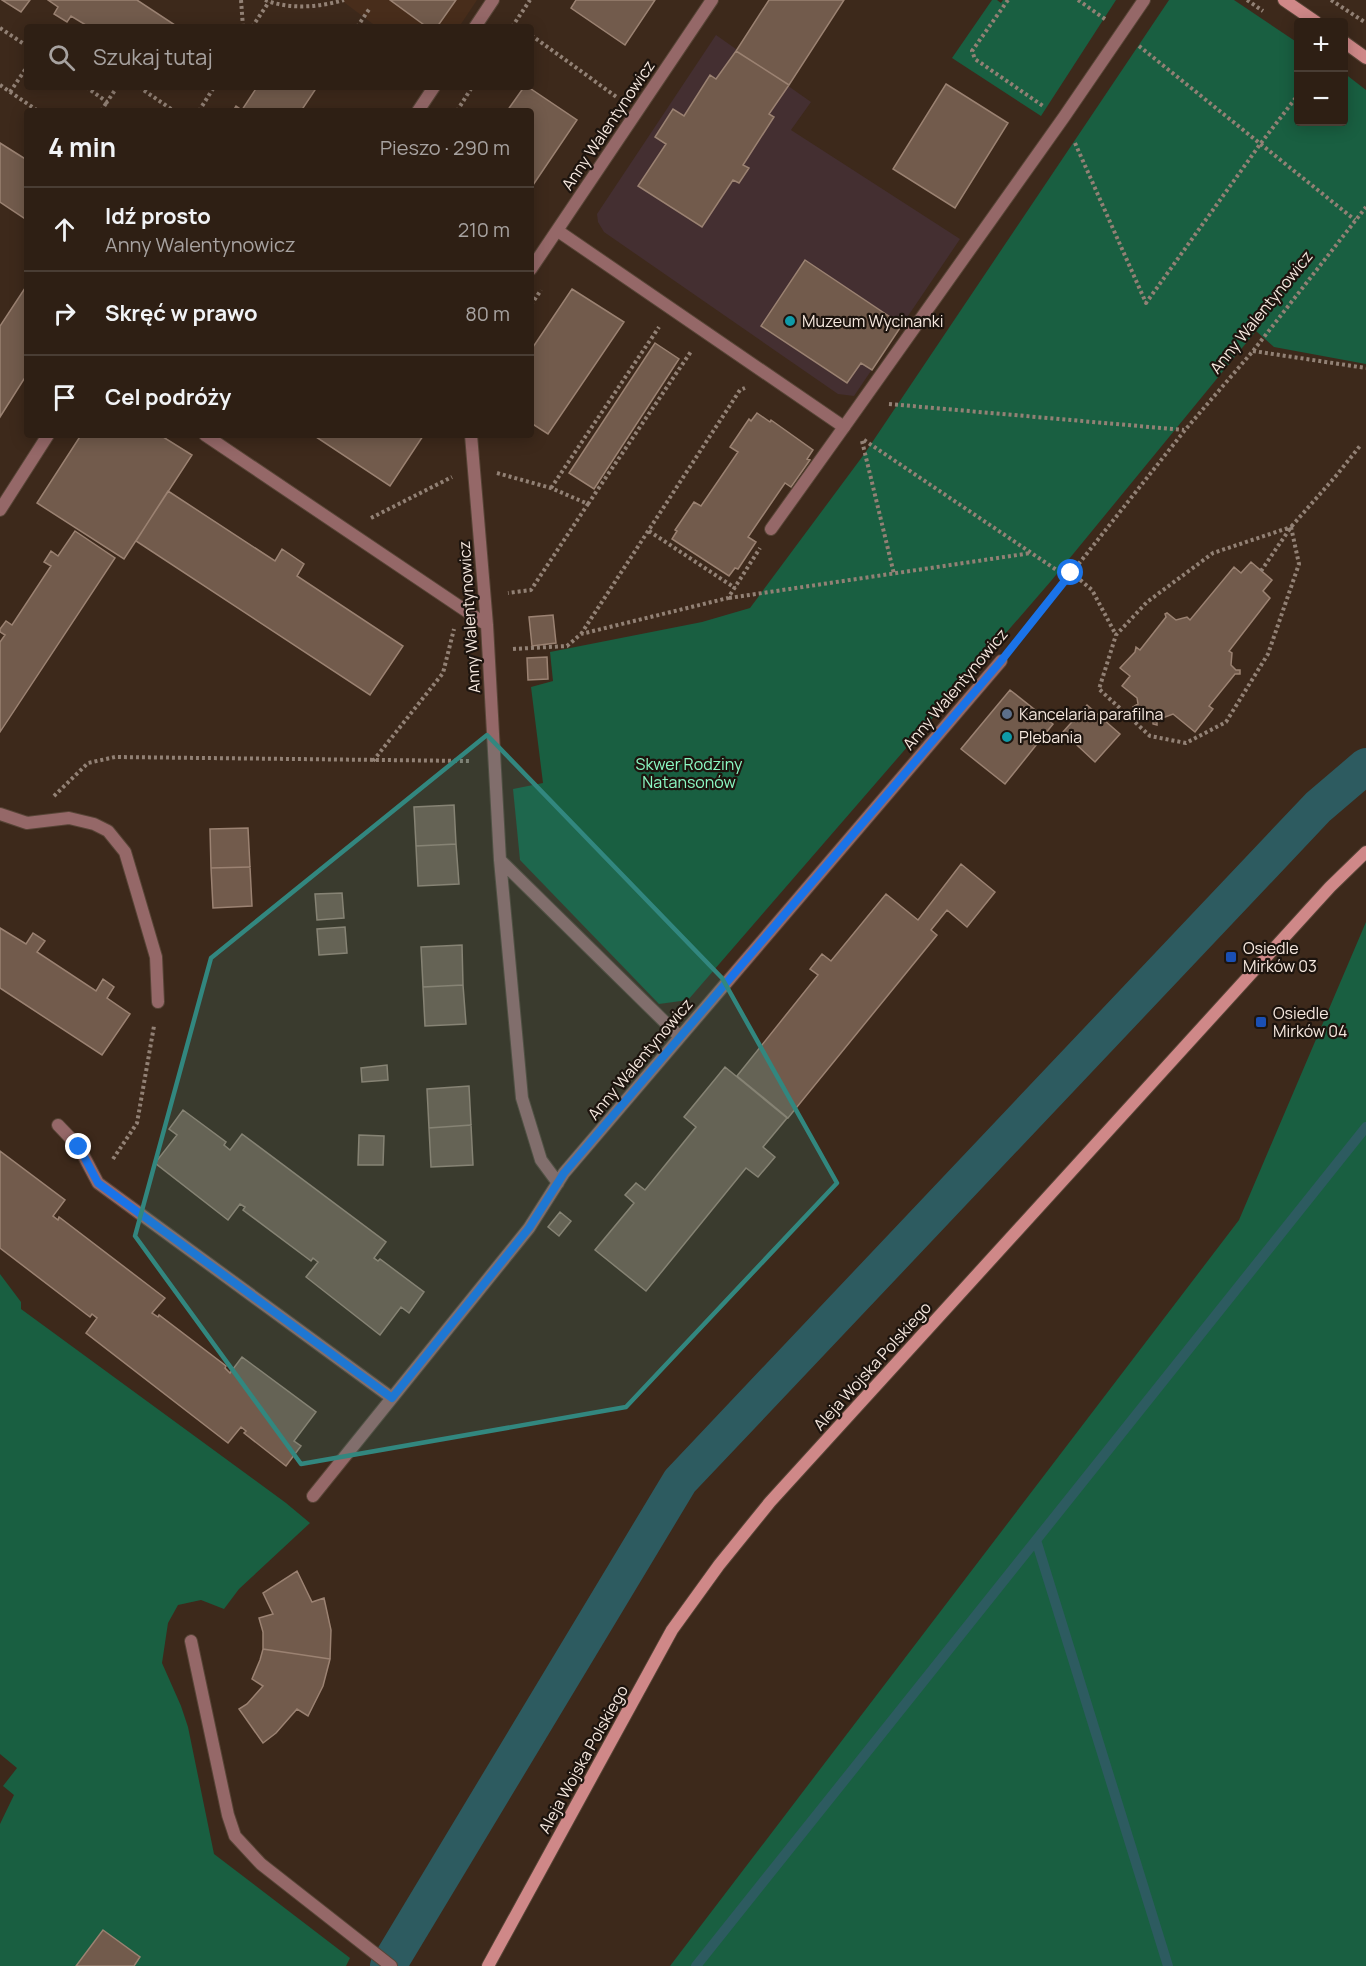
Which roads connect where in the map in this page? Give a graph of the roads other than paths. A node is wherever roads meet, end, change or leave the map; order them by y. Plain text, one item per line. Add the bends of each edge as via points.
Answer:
1 (493, 0) edge
2 (712, 0) edge
3 (1144, 0) edge
4 (1284, 0) edge
5 (1310, 18) edge
6 (477, 24) edge
7 (1348, 45) edge
8 (1366, 58) edge
9 (432, 90) edge
10 (420, 108) edge
11 (558, 231) junction
12 (534, 265) edge
13 (844, 427) junction
14 (46, 438) edge
15 (210, 438) edge
16 (471, 438) edge
17 (0, 510) edge
18 (771, 529) road end
19 (487, 625) junction
20 (1001, 661) road end
21 (0, 814) edge
22 (1366, 852) edge
23 (500, 860) junction
24 (158, 1002) road end
25 (680, 1037) junction
26 (58, 1125) dead end
27 (558, 1183) junction
28 (392, 1398) junction
29 (314, 1496) dead end
30 (191, 1641) dead end
31 (391, 1966) edge
32 (488, 1966) edge

1 - 6 street
2 - 11 street, Anny Walentynowicz
3 - 13 street
4 - 5 street
7 - 8 street
9 - 10 street
11 - 12 street, Anny Walentynowicz
11 - 13 street
13 - 18 street
14 - 17 street
15 - 19 street
16 - 19 street, Anny Walentynowicz
19 - 23 street, Anny Walentynowicz
20 - 25 street, Anny Walentynowicz
21 - 24 street via 27,823 69,818 108,831 124,852 156,957
22 - 32 street, Aleja Wojska Polskiego via 771,1502 719,1565 672,1630
23 - 25 street
23 - 27 street, Anny Walentynowicz via 522,1098 540,1160
25 - 27 street, Anny Walentynowicz
26 - 28 street via 79,1147 98,1183
27 - 28 street, Anny Walentynowicz via 529,1228
28 - 29 street, Anny Walentynowicz
30 - 31 street via 235,1836 261,1864

